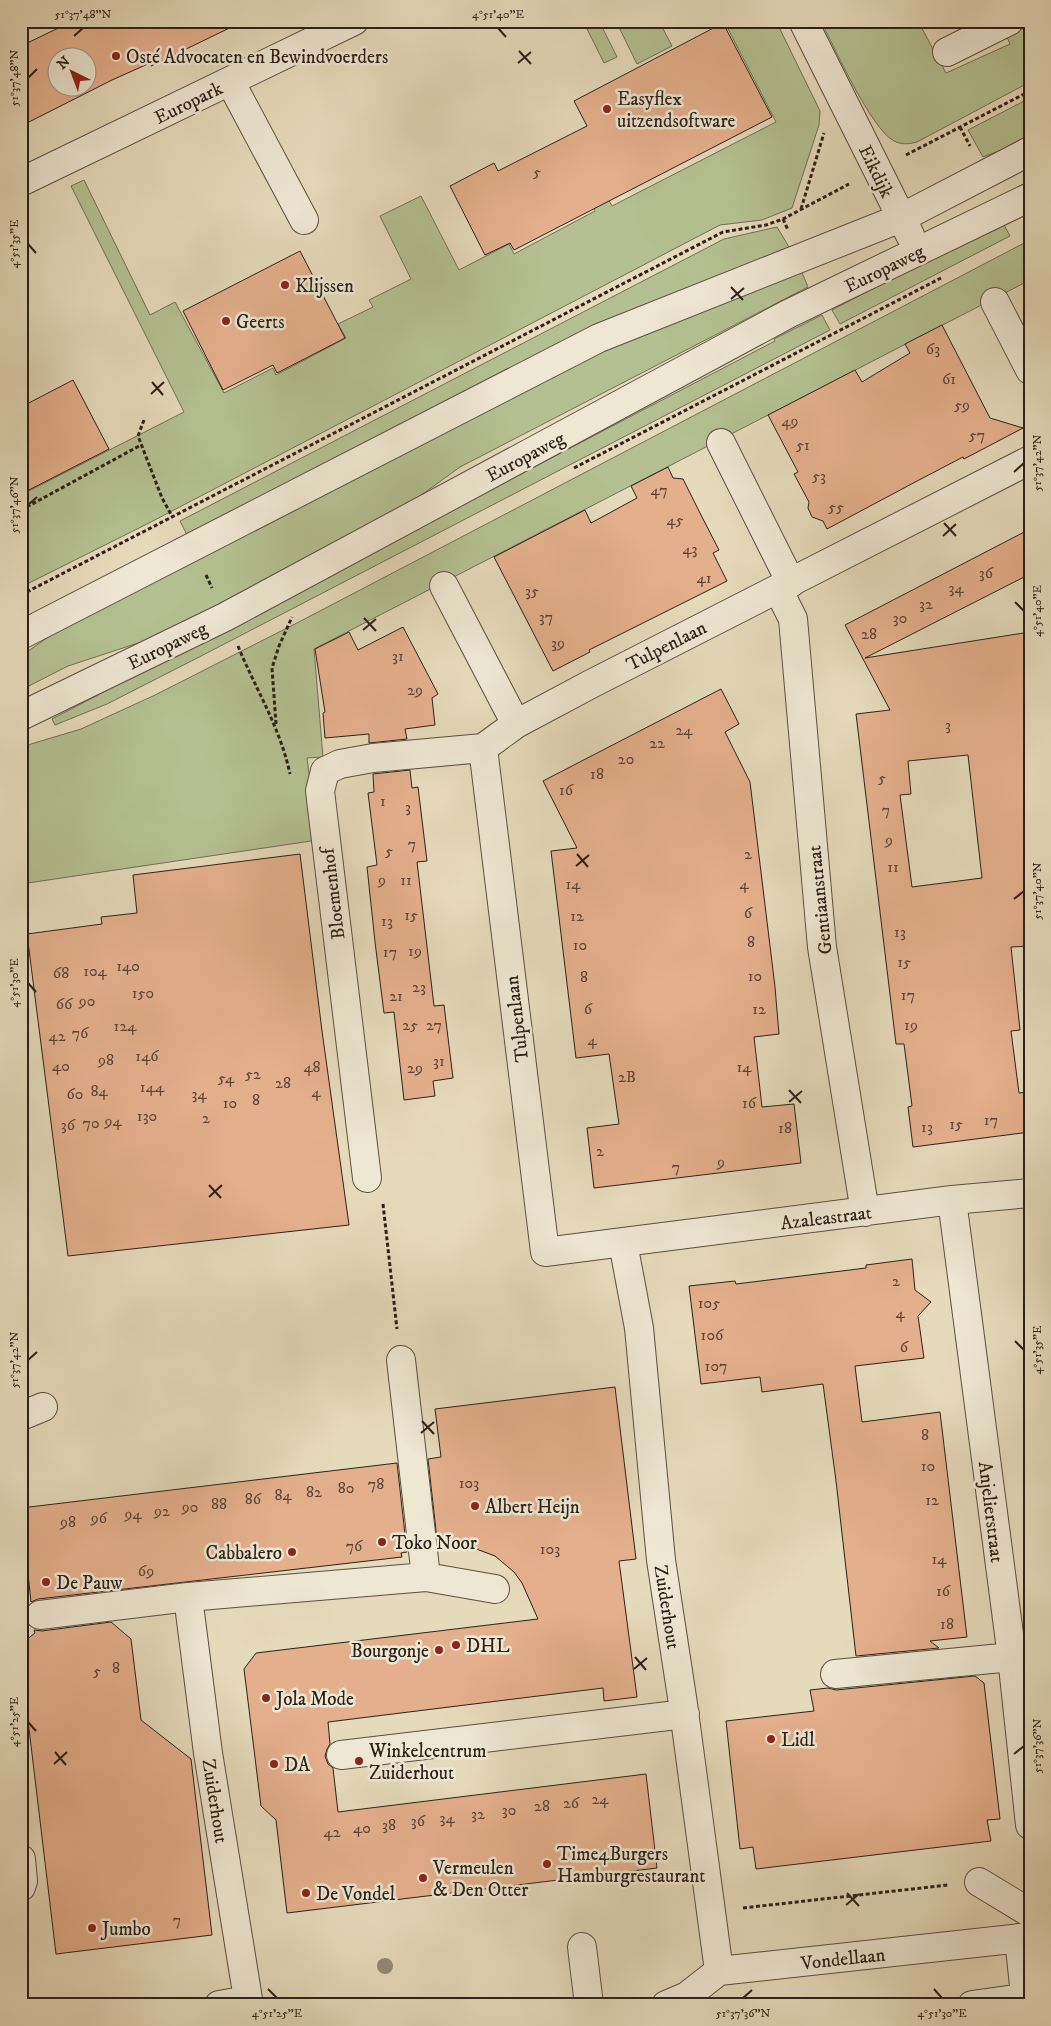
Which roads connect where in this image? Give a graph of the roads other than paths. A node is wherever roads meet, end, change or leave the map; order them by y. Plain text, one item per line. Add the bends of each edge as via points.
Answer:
1 (354, 21) edge
2 (803, 21) edge
3 (1008, 21) edge
4 (947, 52) dead end
5 (230, 81) junction
6 (1030, 151) edge
7 (21, 182) edge
8 (1030, 197) edge
9 (901, 218) junction
10 (304, 220) dead end
11 (918, 251) junction
12 (995, 302) dead end
13 (1030, 370) edge
14 (721, 443) dead end
15 (1030, 460) edge
16 (444, 586) dead end
17 (784, 586) junction
18 (21, 635) edge
19 (21, 716) edge
20 (516, 724) junction
21 (483, 748) junction
22 (366, 1178) dead end
23 (1030, 1193) edge
24 (952, 1200) junction
25 (865, 1212) junction
26 (622, 1243) junction
27 (401, 1360) road end
28 (426, 1577) junction
29 (495, 1589) dead end
30 (188, 1597) junction
31 (40, 1615) dead end
32 (1012, 1657) junction
33 (835, 1674) dead end
34 (685, 1714) junction
35 (341, 1755) dead end
36 (1030, 1824) edge
37 (21, 1859) edge
38 (979, 1882) road end
39 (21, 1887) edge
40 (1030, 1913) edge
41 (1024, 1938) edge
42 (582, 1947) dead end
43 (719, 1971) junction
44 (1027, 2000) edge
45 (249, 2002) edge
46 (219, 2005) edge
47 (589, 2005) edge
48 (666, 2005) edge
49 (972, 2005) edge

1 - 5 street, Europark
2 - 9 street, Eikdijk
3 - 4 street
5 - 7 street, Europark
5 - 10 street
6 - 9 street, Europaweg
8 - 11 street, Europaweg
9 - 11 street, Eikdijk
9 - 18 street, Europaweg via 599,338
11 - 19 street, Europaweg via 788,314 225,617
12 - 13 street
14 - 17 street
15 - 17 street, Tulpenlaan
16 - 20 street
17 - 20 street, Tulpenlaan
17 - 25 street, Gentiaanstraat via 792,619 822,947
20 - 21 street, Tulpenlaan
21 - 22 street, Bloemenhof via 373,758 340,764 325,771 320,791
21 - 26 street, Tulpenlaan via 545,1252
23 - 24 street, Azaleastraat
24 - 25 street, Azaleastraat
24 - 32 street, Anjelierstraat
25 - 26 street, Azaleastraat
26 - 34 street, Zuiderhout via 639,1328 661,1560
27 - 28 street
28 - 29 street
28 - 30 street
30 - 31 street
30 - 45 street, Zuiderhout via 208,1752
32 - 33 street
32 - 36 street, Anjelierstraat
34 - 35 street
34 - 43 street, Zuiderhout
37 - 39 street via 24,1881
38 - 40 street
41 - 43 street, Vondellaan
41 - 44 street
42 - 47 street
43 - 48 street via 687,1996
44 - 49 street
45 - 46 street

